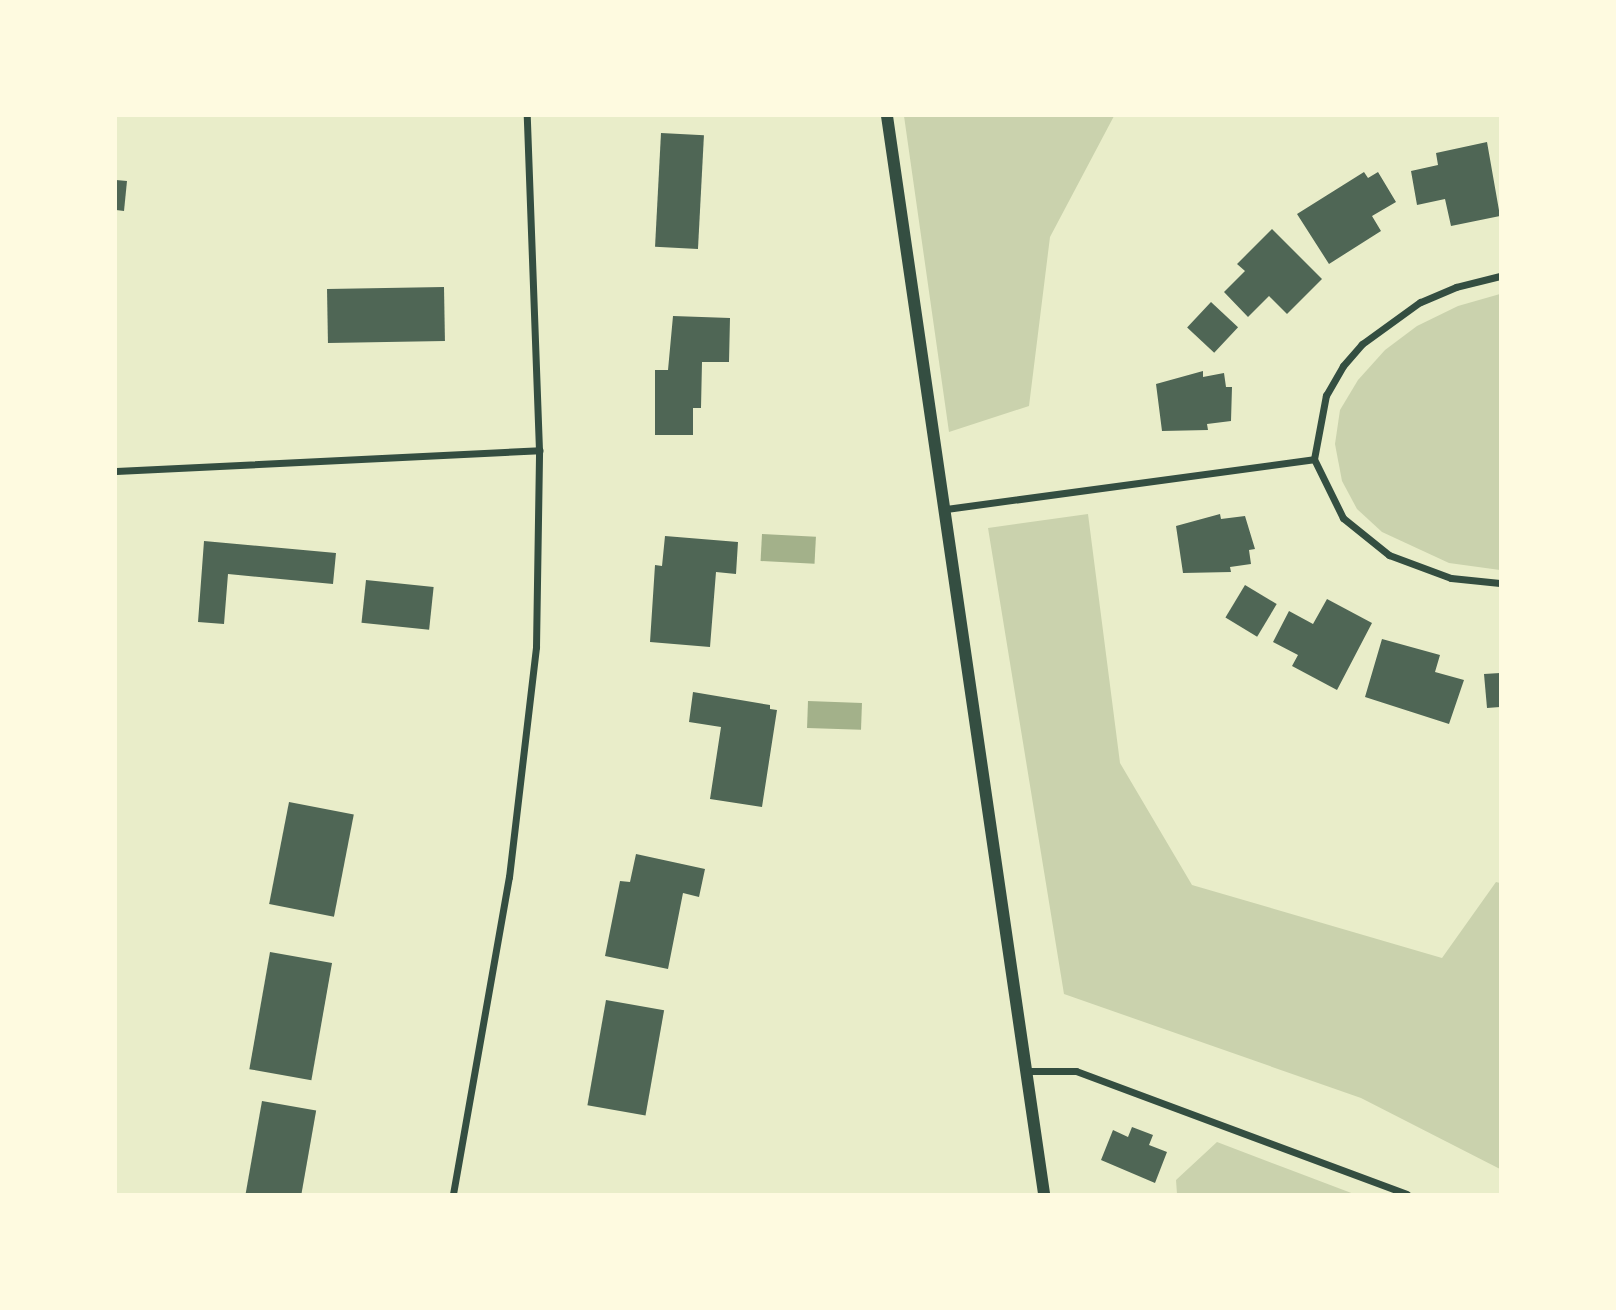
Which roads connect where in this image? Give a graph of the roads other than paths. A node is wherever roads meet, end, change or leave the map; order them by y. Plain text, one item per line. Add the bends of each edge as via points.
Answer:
1 (527, 116) edge
2 (887, 116) edge
3 (1500, 276) edge
4 (539, 450) junction
5 (1314, 459) junction
6 (116, 471) edge
7 (946, 509) junction
8 (1500, 583) edge
9 (1027, 1071) junction
10 (453, 1195) edge
11 (1044, 1195) edge
12 (1407, 1195) edge

1 - 4 street
2 - 7 street
3 - 5 street via 1456,286 1420,302 1362,344 1326,395
4 - 6 street
4 - 10 street via 539,590 522,776 509,877
5 - 7 street
5 - 8 street via 1343,518 1389,555 1451,578
7 - 9 street
9 - 11 street
9 - 12 street via 1076,1071

